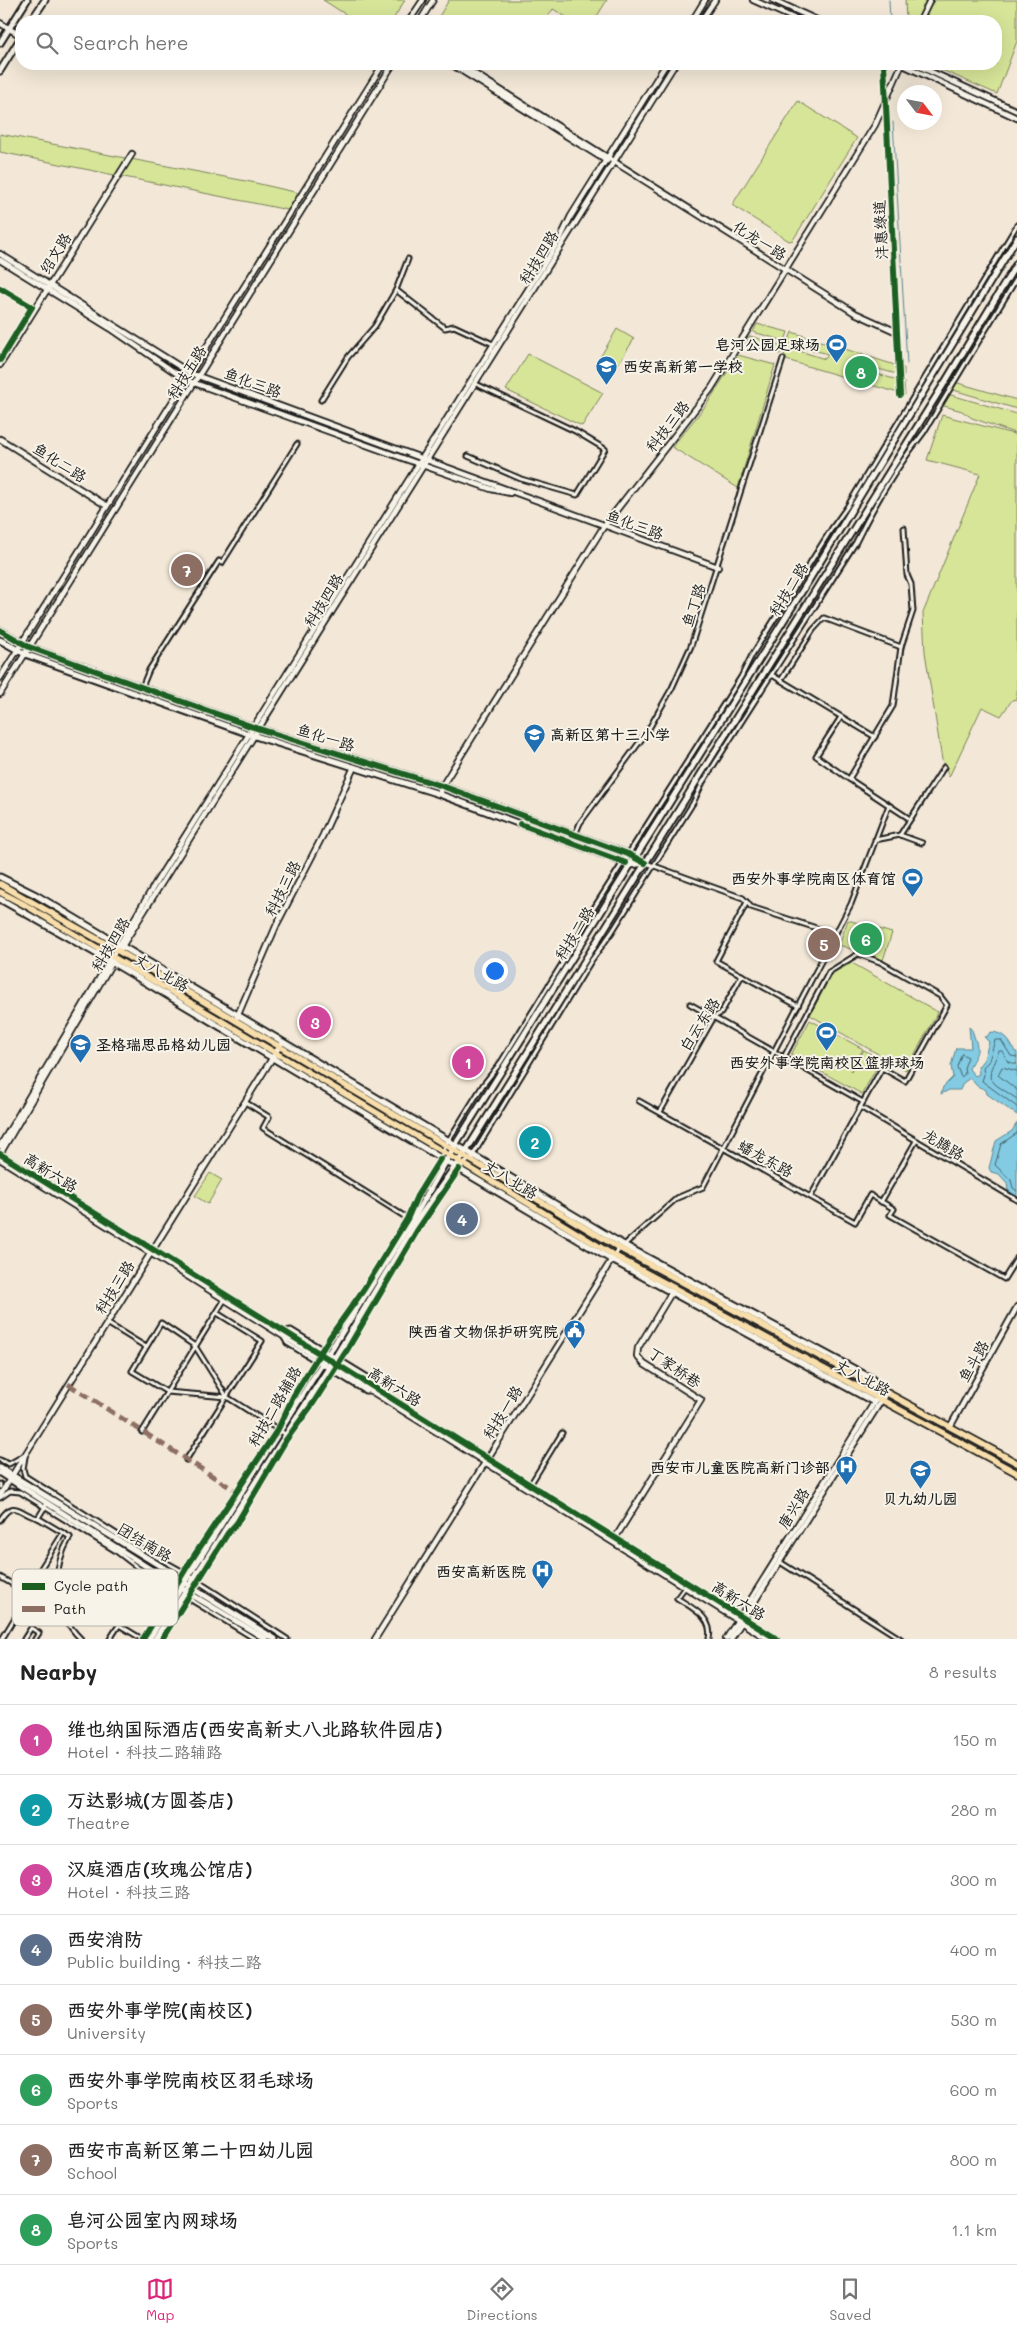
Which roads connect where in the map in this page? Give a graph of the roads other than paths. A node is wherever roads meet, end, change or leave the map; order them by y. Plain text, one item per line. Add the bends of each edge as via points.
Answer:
1 (26, 0) edge
2 (44, 0) edge
3 (423, 0) edge
4 (433, 0) edge
5 (705, 0) edge
6 (753, 0) edge
7 (773, 0) edge
8 (930, 0) edge
9 (713, 2) edge
10 (17, 15) edge
11 (35, 15) edge
12 (413, 15) edge
13 (424, 15) edge
14 (696, 15) edge
15 (705, 15) edge
16 (787, 15) edge
17 (806, 15) edge
18 (923, 15) edge
19 (15, 19) edge
20 (0, 23) edge
21 (9, 29) junction
22 (15, 33) edge
23 (0, 43) edge
24 (15, 47) edge
25 (379, 70) edge
26 (389, 70) edge
27 (461, 70) edge
28 (467, 70) edge
29 (662, 70) edge
30 (671, 70) edge
31 (899, 70) edge
32 (915, 70) edge
33 (927, 70) edge
34 (0, 72) edge
35 (1017, 111) edge
36 (1017, 118) edge
37 (623, 132) junction
38 (630, 136) junction
39 (132, 154) dead end
40 (607, 159) junction
41 (613, 162) junction
42 (596, 176) junction
43 (602, 180) junction
44 (1017, 224) edge
45 (1017, 238) edge
46 (0, 254) edge
47 (408, 259) dead end
48 (0, 260) edge
49 (1017, 263) edge
50 (785, 270) junction
51 (1017, 278) edge
52 (48, 287) junction
53 (396, 290) junction
54 (897, 332) dead end
55 (214, 336) junction
56 (221, 340) junction
57 (493, 344) junction
58 (783, 359) dead end
59 (0, 365) edge
60 (190, 373) junction
61 (198, 376) junction
62 (186, 380) junction
63 (194, 382) junction
64 (473, 383) junction
65 (321, 400) dead end
66 (166, 412) junction
67 (173, 417) junction
68 (0, 439) edge
69 (297, 444) dead end
70 (468, 456) dead end
71 (424, 458) junction
72 (420, 465) junction
73 (516, 494) junction
74 (107, 506) junction
75 (604, 526) junction
76 (904, 528) dead end
77 (718, 567) junction
78 (0, 630) edge
79 (0, 640) edge
80 (22, 643) junction
81 (29, 647) junction
82 (901, 647) junction
83 (18, 650) junction
84 (25, 654) junction
85 (772, 675) junction
86 (0, 678) edge
87 (781, 680) junction
88 (142, 687) junction
89 (2, 688) edge
90 (0, 694) edge
91 (841, 716) junction
92 (256, 728) junction
93 (251, 735) junction
94 (875, 737) junction
95 (354, 767) junction
96 (944, 767) dead end
97 (849, 779) junction
98 (442, 786) junction
99 (439, 794) junction
100 (888, 805) junction
101 (910, 819) junction
102 (576, 835) junction
103 (900, 835) junction
104 (874, 840) junction
105 (922, 843) dead end
106 (628, 854) junction
107 (636, 857) junction
108 (623, 862) junction
109 (645, 863) junction
110 (631, 865) junction
111 (653, 866) junction
112 (0, 877) edge
113 (0, 884) edge
114 (0, 892) edge
115 (0, 898) edge
116 (747, 902) junction
117 (835, 934) junction
118 (119, 948) junction
119 (112, 960) junction
120 (742, 975) junction
121 (690, 1004) dead end
122 (798, 1006) junction
123 (714, 1017) junction
124 (237, 1018) junction
125 (281, 1044) junction
126 (774, 1052) junction
127 (274, 1056) junction
128 (784, 1057) junction
129 (639, 1101) dead end
130 (245, 1102) junction
131 (863, 1102) junction
132 (860, 1107) junction
133 (660, 1112) junction
134 (916, 1140) junction
135 (447, 1143) junction
136 (0, 1146) edge
137 (454, 1147) junction
138 (724, 1147) junction
139 (464, 1153) junction
140 (0, 1154) edge
141 (442, 1156) junction
142 (472, 1157) junction
143 (0, 1159) edge
144 (448, 1160) junction
145 (458, 1165) junction
146 (810, 1196) junction
147 (1017, 1200) edge
148 (881, 1202) junction
149 (412, 1221) junction
150 (622, 1247) junction
151 (151, 1251) junction
152 (613, 1258) junction
153 (1017, 1258) edge
154 (672, 1291) junction
155 (226, 1298) junction
156 (1017, 1307) edge
157 (217, 1313) junction
158 (107, 1323) junction
159 (284, 1334) junction
160 (196, 1346) junction
161 (146, 1347) junction
162 (324, 1359) junction
163 (331, 1363) junction
164 (372, 1389) junction
165 (166, 1392) junction
166 (884, 1392) junction
167 (227, 1397) junction
168 (877, 1401) junction
169 (950, 1427) junction
170 (142, 1432) dead end
171 (283, 1432) junction
172 (562, 1432) dead end
173 (25, 1454) junction
174 (0, 1460) edge
175 (186, 1460) dead end
176 (487, 1460) junction
177 (1017, 1463) edge
178 (0, 1468) edge
179 (0, 1473) edge
180 (1017, 1473) edge
181 (11, 1477) junction
182 (530, 1485) junction
183 (0, 1496) edge
184 (46, 1505) junction
185 (38, 1518) junction
186 (0, 1520) edge
187 (63, 1533) junction
188 (614, 1540) junction
189 (780, 1562) junction
190 (40, 1569) edge
191 (57, 1569) edge
192 (154, 1569) edge
193 (158, 1569) edge
194 (167, 1569) edge
195 (0, 1577) edge
196 (178, 1579) edge
197 (178, 1582) edge
198 (178, 1582) edge
199 (12, 1584) edge
200 (185, 1586) junction
201 (685, 1587) junction
202 (178, 1596) edge
203 (178, 1598) edge
204 (741, 1619) junction
205 (12, 1623) edge
206 (70, 1626) edge
207 (118, 1626) edge
208 (121, 1626) edge
209 (158, 1626) edge
210 (162, 1626) edge
211 (2, 1639) edge
212 (24, 1639) edge
213 (35, 1639) edge
214 (81, 1639) edge
215 (110, 1639) edge
216 (142, 1639) edge
217 (149, 1639) edge
218 (155, 1639) edge
219 (255, 1639) edge
220 (266, 1639) edge
221 (275, 1639) edge
222 (287, 1639) edge
223 (375, 1639) edge
224 (709, 1639) edge
225 (726, 1639) edge
226 (731, 1639) edge
227 (768, 1639) edge
228 (777, 1639) edge
229 (901, 1639) edge

1 - 10 main road
2 - 11 main road
3 - 12 street
4 - 13 street
5 - 9 street
5 - 14 street
6 - 16 street
7 - 17 street
8 - 18 street
9 - 15 street
19 - 21 main road
20 - 21 street
21 - 22 street
21 - 23 main road
24 - 34 main road
25 - 55 street, 科技五路
26 - 56 street, 科技五路
27 - 40 street, 化龙一路
28 - 40 street, 化龙一路
29 - 37 street, 科技四路
30 - 38 street, 科技四路
31 - 50 street, 科技三路 via 875,125
32 - 36 street
33 - 35 street
37 - 38 street
37 - 40 street, 科技四路
38 - 41 street, 科技四路
39 - 52 street, 绍文路
40 - 41 street, 化龙一路
40 - 42 street, 科技四路
41 - 43 street, 科技四路
41 - 50 street, 化龙一路
42 - 43 street
42 - 57 street, 科技四路
43 - 64 street, 科技四路
44 - 106 street via 847,508
45 - 107 main road, 科技二路
46 - 52 street, 鱼化三路
47 - 53 street
48 - 52 street, 鱼化三路
49 - 109 main road, 科技二路
50 - 54 street, 化龙一路 via 855,313
50 - 75 street, 科技三路 via 704,398
51 - 85 street
52 - 59 street, 绍文路
52 - 60 street, 鱼化三路
52 - 62 street, 鱼化三路
53 - 57 street via 445,328 454,326
53 - 65 street via 376,326 348,357
55 - 56 street
55 - 60 street, 科技五路
56 - 61 street, 科技五路
57 - 71 street, 科技四路
58 - 77 street, 鱼丁路
60 - 61 street, 鱼化三路
60 - 62 street, 科技五路
61 - 63 street, 科技五路
61 - 71 street, 鱼化三路
62 - 63 street, 鱼化三路
62 - 66 street, 科技五路
63 - 67 street, 科技五路
63 - 72 street, 鱼化三路
64 - 70 street via 575,431 605,450 577,495 521,479
64 - 71 street, 科技四路
66 - 67 street
66 - 74 street, 科技五路
67 - 81 street, 科技五路
68 - 74 street, 鱼化二路
69 - 88 street via 154,662
71 - 72 street, 科技四路
71 - 73 street, 鱼化三路
72 - 73 street, 鱼化三路
72 - 92 street, 科技四路
73 - 75 street, 鱼化三路
74 - 80 street, 科技五路
75 - 77 street, 鱼化三路
75 - 98 street, 科技三路
76 - 82 street via 906,575 911,584 912,611
77 - 102 street, 鱼丁路 via 699,626 672,688 647,732 580,823
78 - 80 main road, 鱼化一路
79 - 83 main road, 鱼化一路
80 - 81 main road, 鱼化一路
80 - 83 street, 科技五路
81 - 84 street, 科技五路
81 - 88 main road, 鱼化一路
82 - 87 street via 824,618
82 - 94 street via 893,706
83 - 84 main road, 鱼化一路
83 - 86 street, 科技五路
84 - 89 street, 科技五路
84 - 93 main road, 鱼化一路
85 - 87 street
85 - 111 street
87 - 91 street
88 - 92 main road, 鱼化一路
89 - 90 street, 科技五路
91 - 94 street
91 - 97 street via 816,756
92 - 93 street, 科技四路
92 - 98 main road, 鱼化一路
93 - 95 main road, 鱼化一路
93 - 118 street, 科技四路
94 - 97 street
95 - 99 main road, 鱼化一路
95 - 124 street, 科技三路 via 278,924
96 - 101 street
97 - 100 street
98 - 99 street, 科技三路
98 - 102 main road, 鱼化一路
99 - 108 main road, 鱼化一路
100 - 101 street
100 - 104 street
101 - 103 street
102 - 106 main road, 鱼化一路
103 - 104 street
103 - 105 street
104 - 117 street via 851,904
106 - 107 main road, 鱼化一路
106 - 108 street
107 - 109 main road, 鱼化一路
107 - 110 main road, 科技二路
108 - 110 main road, 鱼化一路
108 - 135 street via 501,1062
109 - 110 main road, 鱼化一路
109 - 111 street
109 - 139 main road, 科技二路
110 - 137 main road, 科技二路
111 - 116 street
111 - 142 street
112 - 118 main road via 36,895
113 - 118 main road, 丈八北路
114 - 119 main road, 丈八北路
115 - 119 main road
116 - 117 street via 751,907
116 - 120 street via 716,961
117 - 122 street
118 - 119 street, 科技四路
118 - 124 main road, 丈八北路
119 - 127 main road, 丈八北路
119 - 136 street, 科技四路
119 - 140 street, 科技四路
120 - 122 street
120 - 123 street, 白云东路 via 721,1014
121 - 123 street
122 - 126 street
123 - 126 street
123 - 133 street, 白云东路
124 - 125 main road, 丈八北路
125 - 127 street, 科技三路
125 - 135 main road, 丈八北路
126 - 128 street
126 - 138 street
127 - 130 street, 科技三路
127 - 141 main road, 丈八北路
128 - 131 street
128 - 131 street via 829,972 858,954 880,962 940,996 947,1005 905,1081 882,1068
129 - 133 street, 蟠龙东路
130 - 149 street via 269,1116 262,1128
130 - 151 street, 科技三路
131 - 132 street
132 - 134 street, 龙腾路
132 - 146 street
133 - 138 street, 蟠龙东路
134 - 147 street, 龙腾路
134 - 148 street
135 - 137 main road, 丈八北路
135 - 141 street
137 - 139 main road, 丈八北路
137 - 144 main road, 科技二路
138 - 146 street, 蟠龙东路
138 - 150 street via 703,1187 677,1198
139 - 142 main road, 丈八北路
139 - 145 main road, 科技二路
140 - 151 street, 高新六路
141 - 144 main road, 丈八北路
142 - 145 street
142 - 150 main road, 丈八北路
143 - 151 street, 高新六路
144 - 145 main road, 丈八北路
144 - 149 main road, 科技二路
145 - 152 main road, 丈八北路
145 - 163 main road, 科技二路 via 410,1233
146 - 148 street, 蟠龙东路 via 855,1222 870,1196
148 - 153 street via 894,1209 890,1215 1004,1279
149 - 162 main road, 科技二路
150 - 152 street, 科技一路
150 - 166 main road, 丈八北路
151 - 155 street, 高新六路
151 - 158 street, 科技三路
152 - 154 main road, 丈八北路
152 - 176 street, 科技一路
154 - 168 main road, 丈八北路
154 - 188 street, 丁家桥巷 via 638,1348 637,1356 644,1364 701,1400
155 - 157 street
155 - 159 street, 高新六路
156 - 169 street, 鱼斗路
157 - 160 street
157 - 167 street via 262,1341
158 - 161 street
158 - 173 street, 科技三路
159 - 162 street, 高新六路
159 - 162 street via 287,1343
160 - 161 street via 161,1323
160 - 165 street
160 - 167 street
161 - 165 street via 132,1371
162 - 163 street, 高新六路
162 - 163 street
162 - 171 main road, 科技二路
163 - 164 street, 高新六路
163 - 164 street via 371,1379
163 - 171 main road, 科技二路
164 - 176 street, 高新六路
165 - 167 street
165 - 170 street
166 - 168 street, 唐兴路
166 - 169 main road, 丈八北路
167 - 171 street
167 - 175 street
168 - 180 main road, 丈八北路
168 - 189 street, 唐兴路
168 - 204 street, 唐兴路
169 - 177 main road, 丈八北路
171 - 200 main road, 科技二路
172 - 182 street
173 - 174 street via 9,1464
173 - 181 street, 科技三路
173 - 194 street via 25,1476 126,1540 146,1549
176 - 182 street, 高新六路
176 - 188 street, 高新六路
176 - 223 street, 科技一路
178 - 181 main road, 团结南路
179 - 181 main road, 团结南路
181 - 183 street, 科技三路
181 - 184 main road, 团结南路
181 - 193 main road, 团结南路
182 - 188 street, 高新六路
183 - 184 street via 16,1490
184 - 185 street
184 - 192 main road, 团结南路
185 - 186 street via 14,1508 7,1510
185 - 187 street
187 - 190 street
187 - 191 street via 70,1537
188 - 201 street, 高新六路
188 - 204 street, 高新六路
189 - 204 street, 唐兴路
189 - 229 street
195 - 199 street
196 - 200 street
197 - 200 main road, 团结南路
198 - 200 main road, 团结南路
200 - 202 main road, 科技二路
200 - 203 main road, 科技二路
200 - 219 street
200 - 220 main road, 团结南路
200 - 221 main road, 团结南路
200 - 222 street
201 - 204 street, 高新六路
201 - 224 street via 678,1598 704,1617 709,1625
204 - 225 street, 唐兴路
204 - 226 street, 唐兴路
204 - 227 street, 高新六路
204 - 228 street, 高新六路
205 - 211 street
206 - 214 street
207 - 215 street
208 - 216 street
209 - 217 main road, 科技二路
210 - 218 main road, 科技二路
212 - 213 street via 31,1628 39,1633

